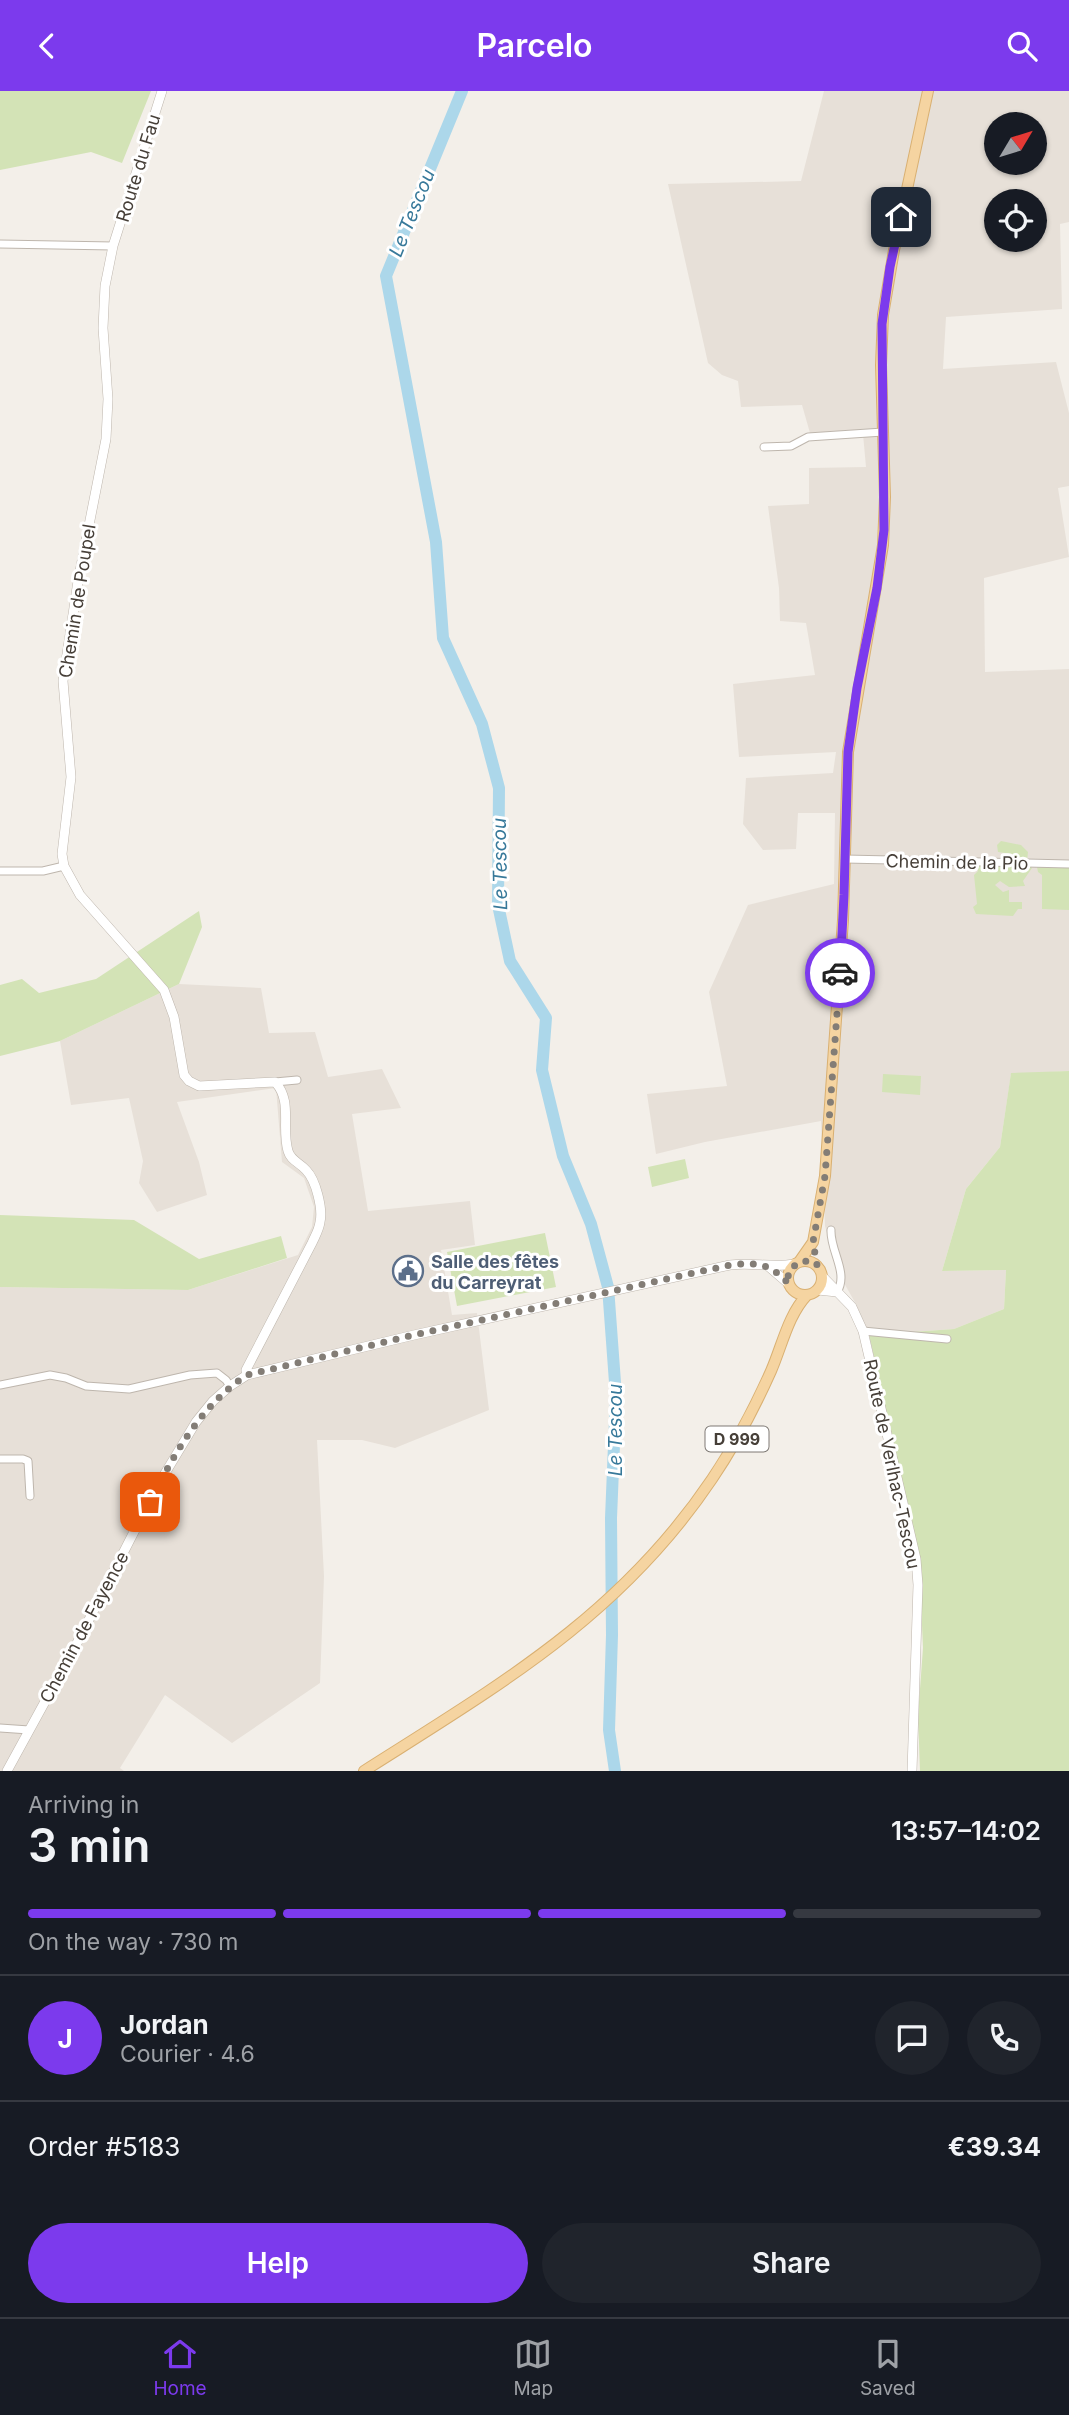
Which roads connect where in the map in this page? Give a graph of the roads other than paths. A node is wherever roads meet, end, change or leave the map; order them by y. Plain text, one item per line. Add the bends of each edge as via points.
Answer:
1 (162, 91) edge
2 (928, 91) edge
3 (0, 244) edge
4 (113, 246) junction
5 (883, 432) junction
6 (764, 447) dead end
7 (845, 859) junction
8 (1069, 864) edge
9 (64, 866) junction
10 (0, 871) edge
11 (297, 1080) dead end
12 (275, 1082) junction
13 (831, 1230) dead end
14 (813, 1242) junction
15 (797, 1263) junction
16 (766, 1265) junction
17 (817, 1265) junction
18 (822, 1276) junction
19 (789, 1285) junction
20 (813, 1292) junction
21 (837, 1292) junction
22 (792, 1317) junction
23 (863, 1331) junction
24 (947, 1339) dead end
25 (247, 1375) junction
26 (0, 1385) edge
27 (230, 1387) junction
28 (0, 1459) edge
29 (30, 1496) dead end
30 (0, 1728) edge
31 (29, 1730) junction
32 (7, 1771) edge
33 (364, 1771) edge
34 (912, 1771) edge

1 - 4 street, Route du Fau
2 - 5 main road via 884,303
3 - 4 street
4 - 9 street, Chemin de Poupel via 103,328 106,439 63,681 71,777
5 - 6 street via 808,437 791,446
5 - 7 main road via 883,545 848,752
7 - 8 street, Chemin de la Pio
7 - 14 main road via 825,1176
9 - 10 street
9 - 12 street via 95,914 164,990 189,1081 199,1086
11 - 12 street
12 - 25 street via 285,1092 290,1159 311,1176 321,1219
13 - 21 street via 842,1278
14 - 15 main road
14 - 17 main road
15 - 16 street, Chemin de Fayence
15 - 17 main road
15 - 19 main road via 788,1273
16 - 19 street
16 - 25 street, Chemin de Fayence via 730,1265
17 - 18 main road
18 - 20 main road
18 - 21 street, Route de Verlhac-Tescou
19 - 20 main road via 798,1294
19 - 22 main road, D 999
20 - 21 street
20 - 22 main road, D 999
21 - 23 street, Route de Verlhac-Tescou via 852,1307
22 - 33 main road, D 999 via 736,1440 659,1548 610,1599 549,1650
23 - 24 street
23 - 34 street, Route de Verlhac-Tescou via 916,1559
25 - 27 street, Chemin de Fayence
26 - 27 street via 50,1375 86,1385 129,1389 217,1373
27 - 31 street, Chemin de Fayence via 196,1422 158,1485
28 - 29 street via 27,1461
30 - 31 street
31 - 32 street, Chemin de Fayence

